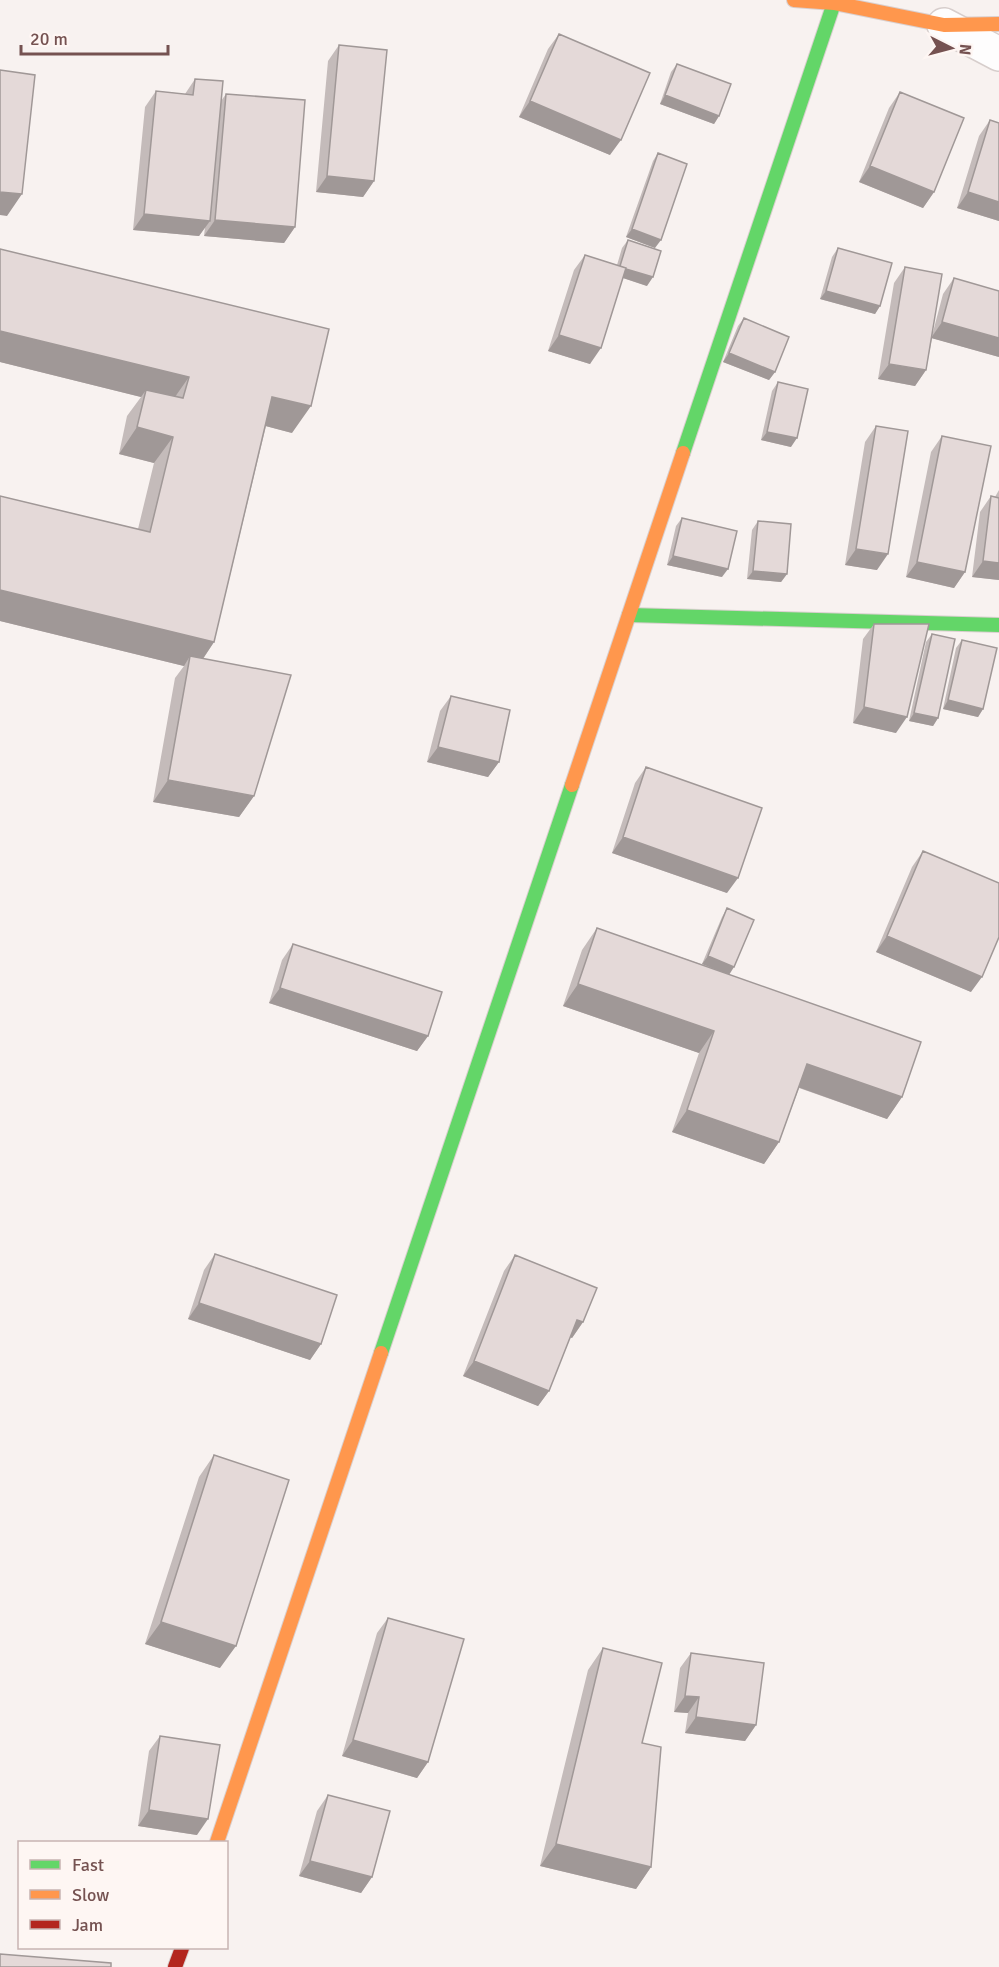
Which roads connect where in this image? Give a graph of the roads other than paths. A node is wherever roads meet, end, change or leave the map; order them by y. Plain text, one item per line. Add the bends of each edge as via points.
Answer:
1 (794, 0) edge
2 (834, 2) edge
3 (999, 24) edge
4 (944, 25) junction
5 (999, 54) edge
6 (628, 615) junction
7 (999, 625) edge
8 (217, 1841) edge
9 (181, 1949) edge
10 (175, 1967) edge

1 - 2 main road
2 - 4 main road
2 - 6 main road
3 - 4 main road
4 - 5 street
6 - 7 main road
6 - 8 main road
9 - 10 main road

